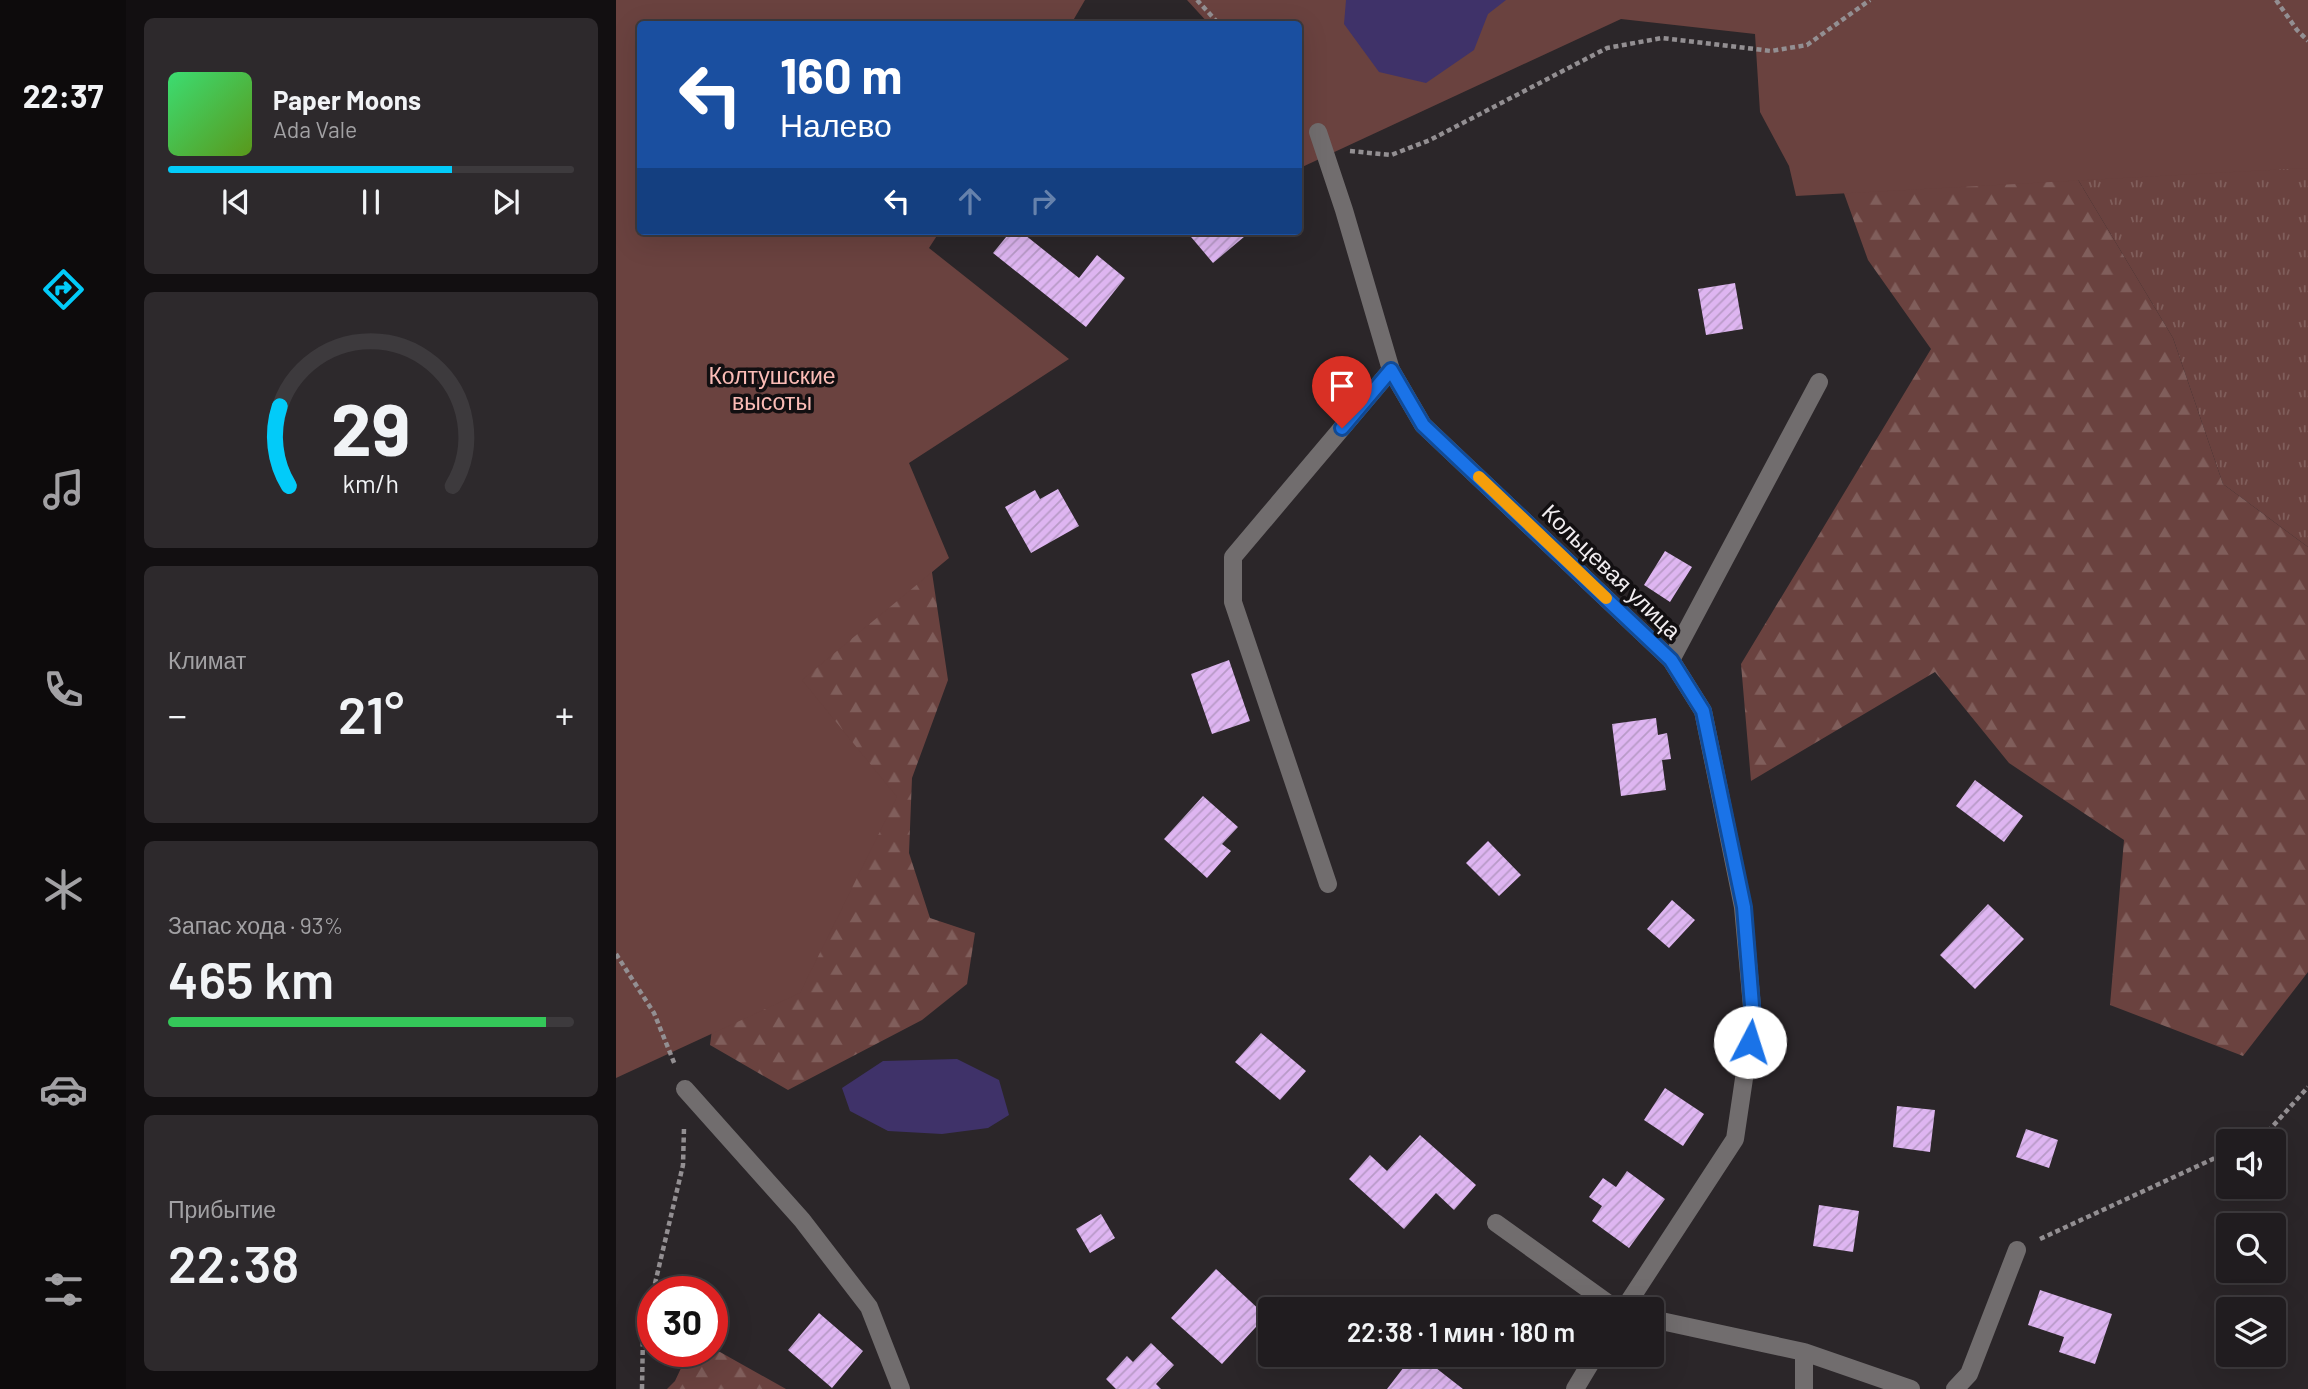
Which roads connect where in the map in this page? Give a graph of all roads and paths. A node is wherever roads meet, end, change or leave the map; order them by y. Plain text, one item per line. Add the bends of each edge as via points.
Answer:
1 (1197, 0) edge
2 (1870, 0) edge
3 (2276, 0) edge
4 (1216, 21) edge
5 (2308, 41) edge
6 (1318, 132) joint
7 (1391, 370) junction
8 (1819, 382) dead end
9 (1671, 660) junction
10 (1328, 884) dead end
11 (616, 954) edge
12 (2308, 1087) edge
13 (685, 1089) junction
14 (2270, 1129) edge
15 (2216, 1158) edge
16 (1496, 1223) dead end
17 (2017, 1250) joint
18 (657, 1276) edge
19 (1599, 1297) edge
20 (1632, 1297) edge
21 (1664, 1322) edge
22 (1804, 1352) junction
23 (642, 1367) edge
24 (1588, 1367) edge
25 (642, 1389) edge
26 (901, 1389) edge
27 (1575, 1389) edge
28 (1804, 1389) edge
29 (1911, 1389) edge
30 (1955, 1389) edge

1 - 4 path
2 - 6 path via 1807,45 1771,51 1662,38 1608,48 1430,140 1391,155 1350,152
3 - 5 path
6 - 7 street, Кольцевая улица
7 - 9 street, Кольцевая улица via 1423,425
7 - 10 street via 1233,557 1234,602
8 - 9 street
9 - 20 street, Кольцевая улица via 1703,711 1744,907 1753,1018 1735,1139
11 - 13 path via 654,1013
12 - 14 path
13 - 18 path via 683,1165
13 - 26 street via 802,1220 869,1307
15 - 17 path
16 - 19 street
17 - 30 street via 1969,1374
21 - 22 street
22 - 28 street
22 - 29 street
23 - 25 path
24 - 27 street

